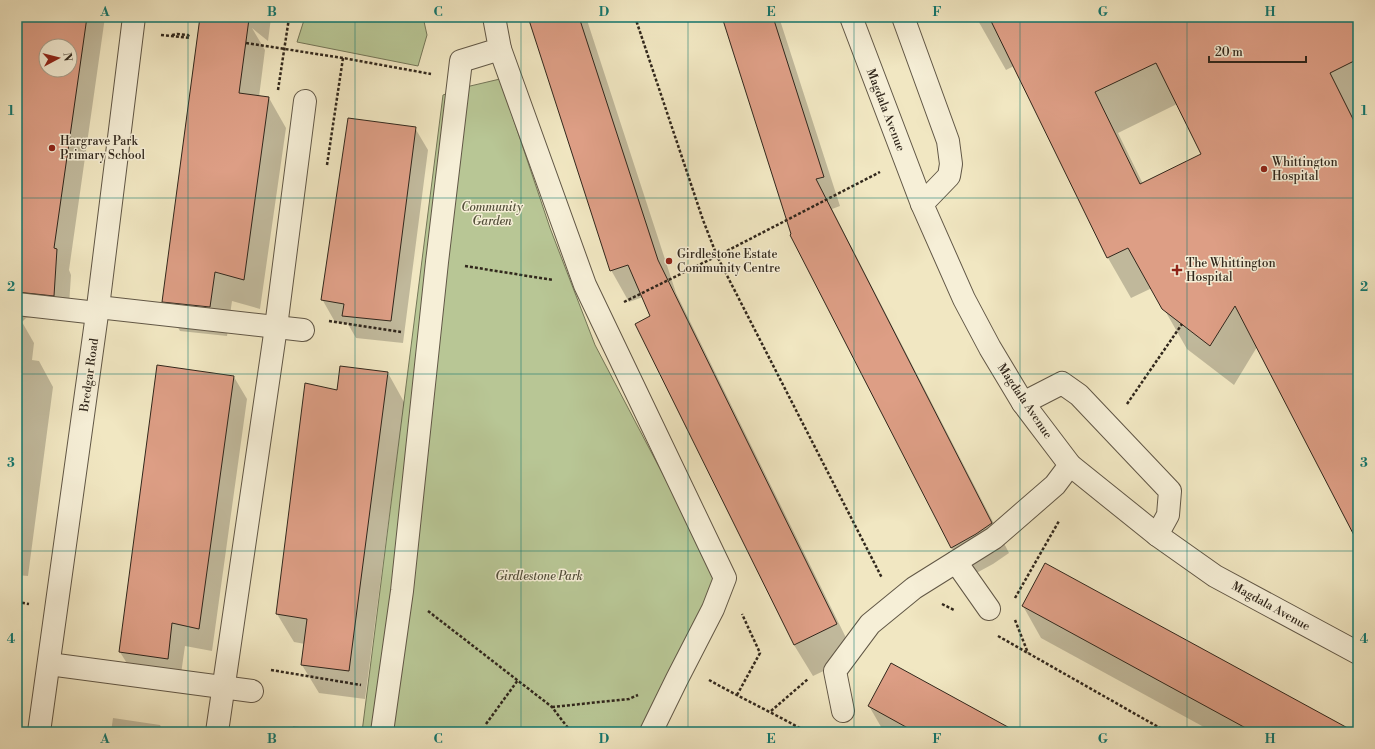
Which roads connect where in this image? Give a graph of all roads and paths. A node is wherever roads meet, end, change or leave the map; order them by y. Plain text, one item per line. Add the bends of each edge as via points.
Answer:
1 (134, 17) edge
2 (494, 17) edge
3 (635, 17) edge
4 (851, 17) edge
5 (903, 17) edge
6 (170, 36) dead end
7 (177, 37) dead end
8 (246, 43) dead end
9 (500, 49) junction
10 (460, 70) junction
11 (305, 101) dead end
12 (905, 160) junction
13 (922, 204) junction
14 (717, 256) junction
15 (437, 262) junction
16 (585, 284) junction
17 (17, 304) edge
18 (98, 310) junction
19 (599, 315) junction
20 (328, 321) dead end
21 (1182, 324) dead end
22 (276, 327) junction
23 (303, 330) dead end
24 (429, 336) junction
25 (1023, 403) junction
26 (1111, 427) junction
27 (1070, 465) junction
28 (1061, 518) dead end
29 (1157, 535) junction
30 (956, 562) junction
31 (725, 578) junction
32 (914, 588) junction
33 (402, 591) junction
34 (1014, 600) dead end
35 (895, 604) junction
36 (989, 609) dead end
37 (954, 611) dead end
38 (1012, 614) dead end
39 (995, 634) dead end
40 (1028, 653) junction
41 (1358, 653) edge
42 (49, 664) junction
43 (266, 669) dead end
44 (680, 672) junction
45 (518, 680) junction
46 (223, 687) junction
47 (389, 690) junction
48 (252, 691) dead end
49 (737, 695) junction
50 (552, 707) junction
51 (843, 711) dead end
52 (486, 724) dead end
53 (1163, 731) edge
54 (39, 732) edge
55 (217, 732) edge
56 (382, 732) edge
57 (571, 732) edge
58 (651, 732) edge
59 (807, 732) edge
60 (1167, 732) edge

1 - 18 street, Bredgar Road
2 - 9 street
3 - 14 path
4 - 12 street, Magdala Avenue
5 - 13 street via 948,142 951,164 949,176
6 - 7 path via 188,35 190,38
8 - 10 path via 349,59
9 - 10 street
9 - 16 street
10 - 15 street
11 - 22 street
12 - 13 street, Magdala Avenue
12 - 14 path
13 - 25 street, Magdala Avenue via 964,299
14 - 19 path
14 - 35 path
15 - 16 path
15 - 24 street
16 - 19 street
17 - 18 street
18 - 22 street
18 - 42 street, Bredgar Road
19 - 31 street
20 - 24 path
21 - 26 path
22 - 23 street
22 - 46 street
24 - 33 street
25 - 26 street via 1062,383 1080,395
25 - 27 street, Magdala Avenue
26 - 29 street via 1170,491 1168,515
27 - 29 street, Magdala Avenue
27 - 30 street via 1055,484 994,538
28 - 34 path
29 - 41 street, Magdala Avenue via 1215,576
30 - 32 street
30 - 36 street
31 - 44 street via 713,609
31 - 49 path via 760,653
32 - 35 street
32 - 37 path
33 - 45 path
33 - 47 street
35 - 51 street via 870,624 835,671
38 - 40 path
39 - 40 path
40 - 53 path
42 - 46 street
42 - 54 street, Bredgar Road
43 - 47 path
44 - 49 path
44 - 50 path via 629,698
44 - 58 street
45 - 50 path
45 - 52 path
46 - 48 street
46 - 55 street
47 - 56 street
49 - 59 path
50 - 57 path
53 - 60 path

